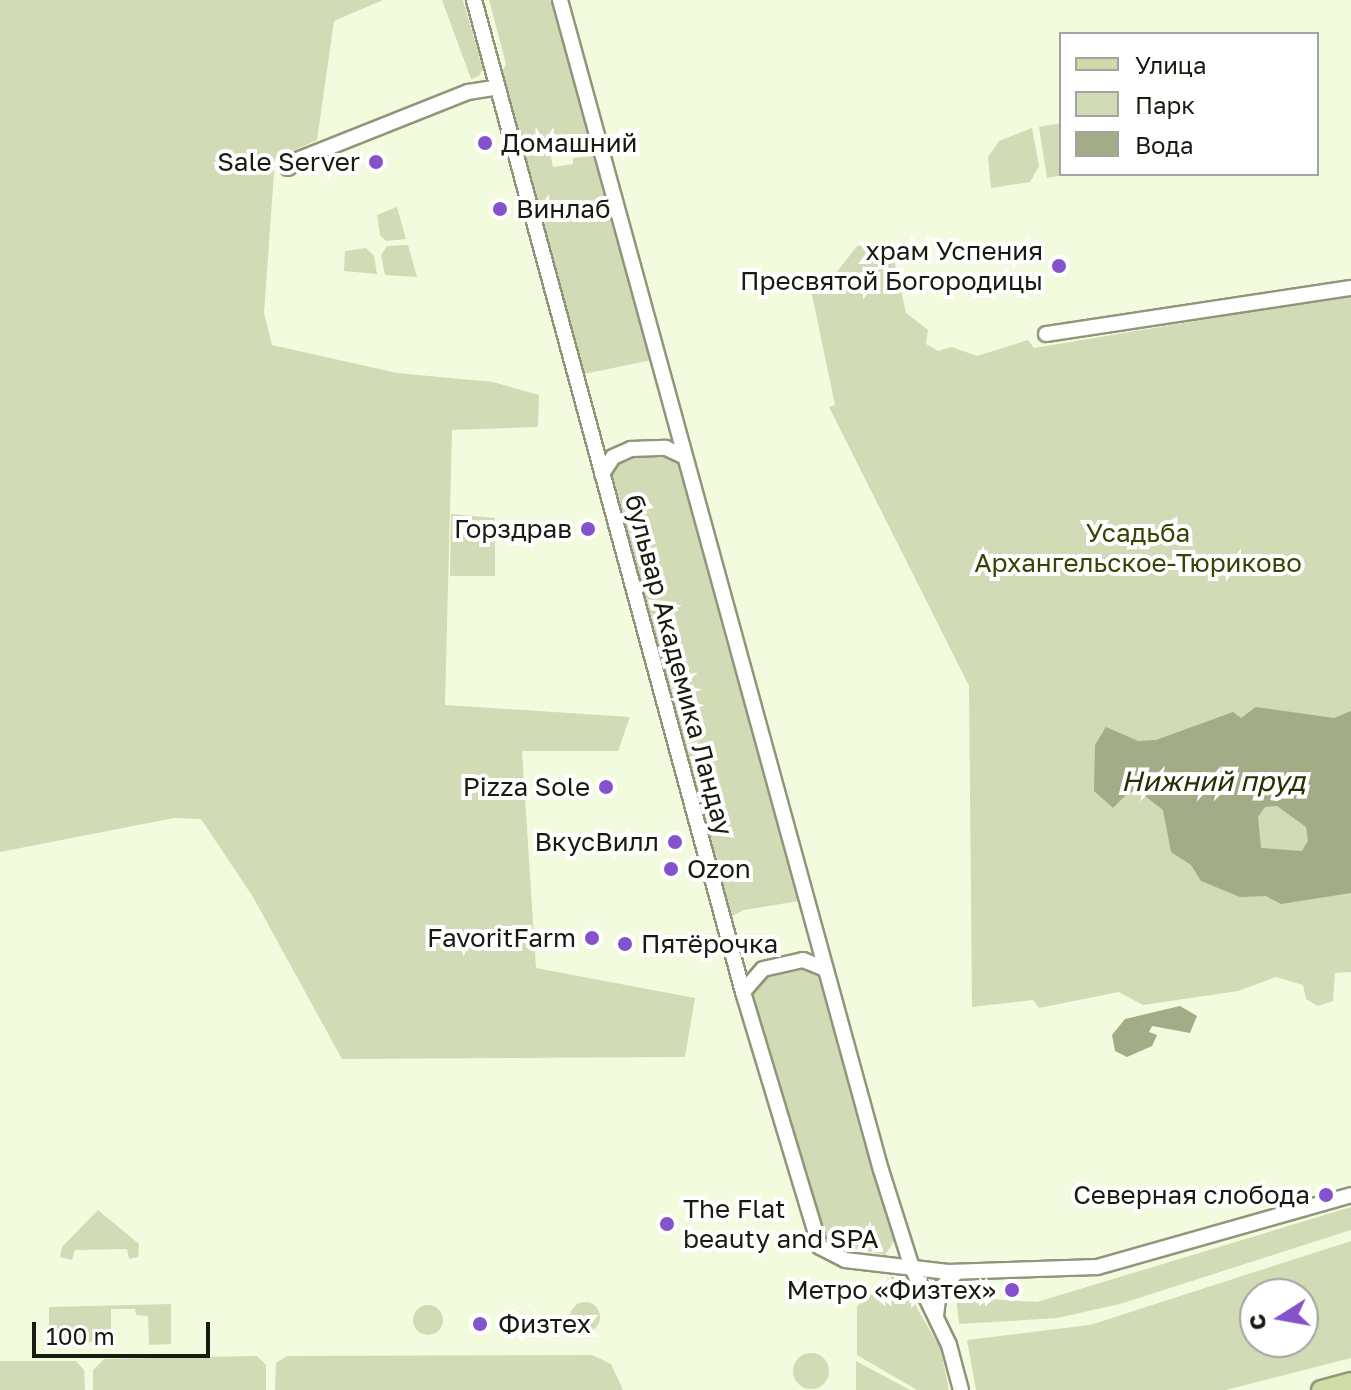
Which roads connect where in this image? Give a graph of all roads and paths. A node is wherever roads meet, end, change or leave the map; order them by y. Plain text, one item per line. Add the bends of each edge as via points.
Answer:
1 (474, 0) edge
2 (560, 0) edge
3 (498, 87) junction
4 (288, 168) dead end
5 (1351, 288) edge
6 (1046, 334) dead end
7 (685, 457) junction
8 (602, 474) junction
9 (825, 969) junction
10 (743, 992) junction
11 (1351, 1195) edge
12 (912, 1268) junction
13 (957, 1272) junction
14 (936, 1318) junction
15 (1351, 1382) edge
16 (961, 1390) edge
17 (1321, 1390) edge

1 - 3 street, бульвар Академика Ландау
2 - 7 street
3 - 4 street via 468,92
3 - 8 street, бульвар Академика Ландау
5 - 6 street
7 - 8 street via 666,448 631,449 613,457
7 - 9 street
8 - 10 street, бульвар Академика Ландау
9 - 10 street via 803,960 763,969
9 - 12 street
10 - 12 street, бульвар Академика Ландау via 820,1247 845,1260
11 - 13 street, бульвар Академика Ландау via 1115,1264
12 - 13 street, бульвар Академика Ландау
12 - 14 street
13 - 14 street via 937,1295
14 - 16 street
15 - 17 main road

